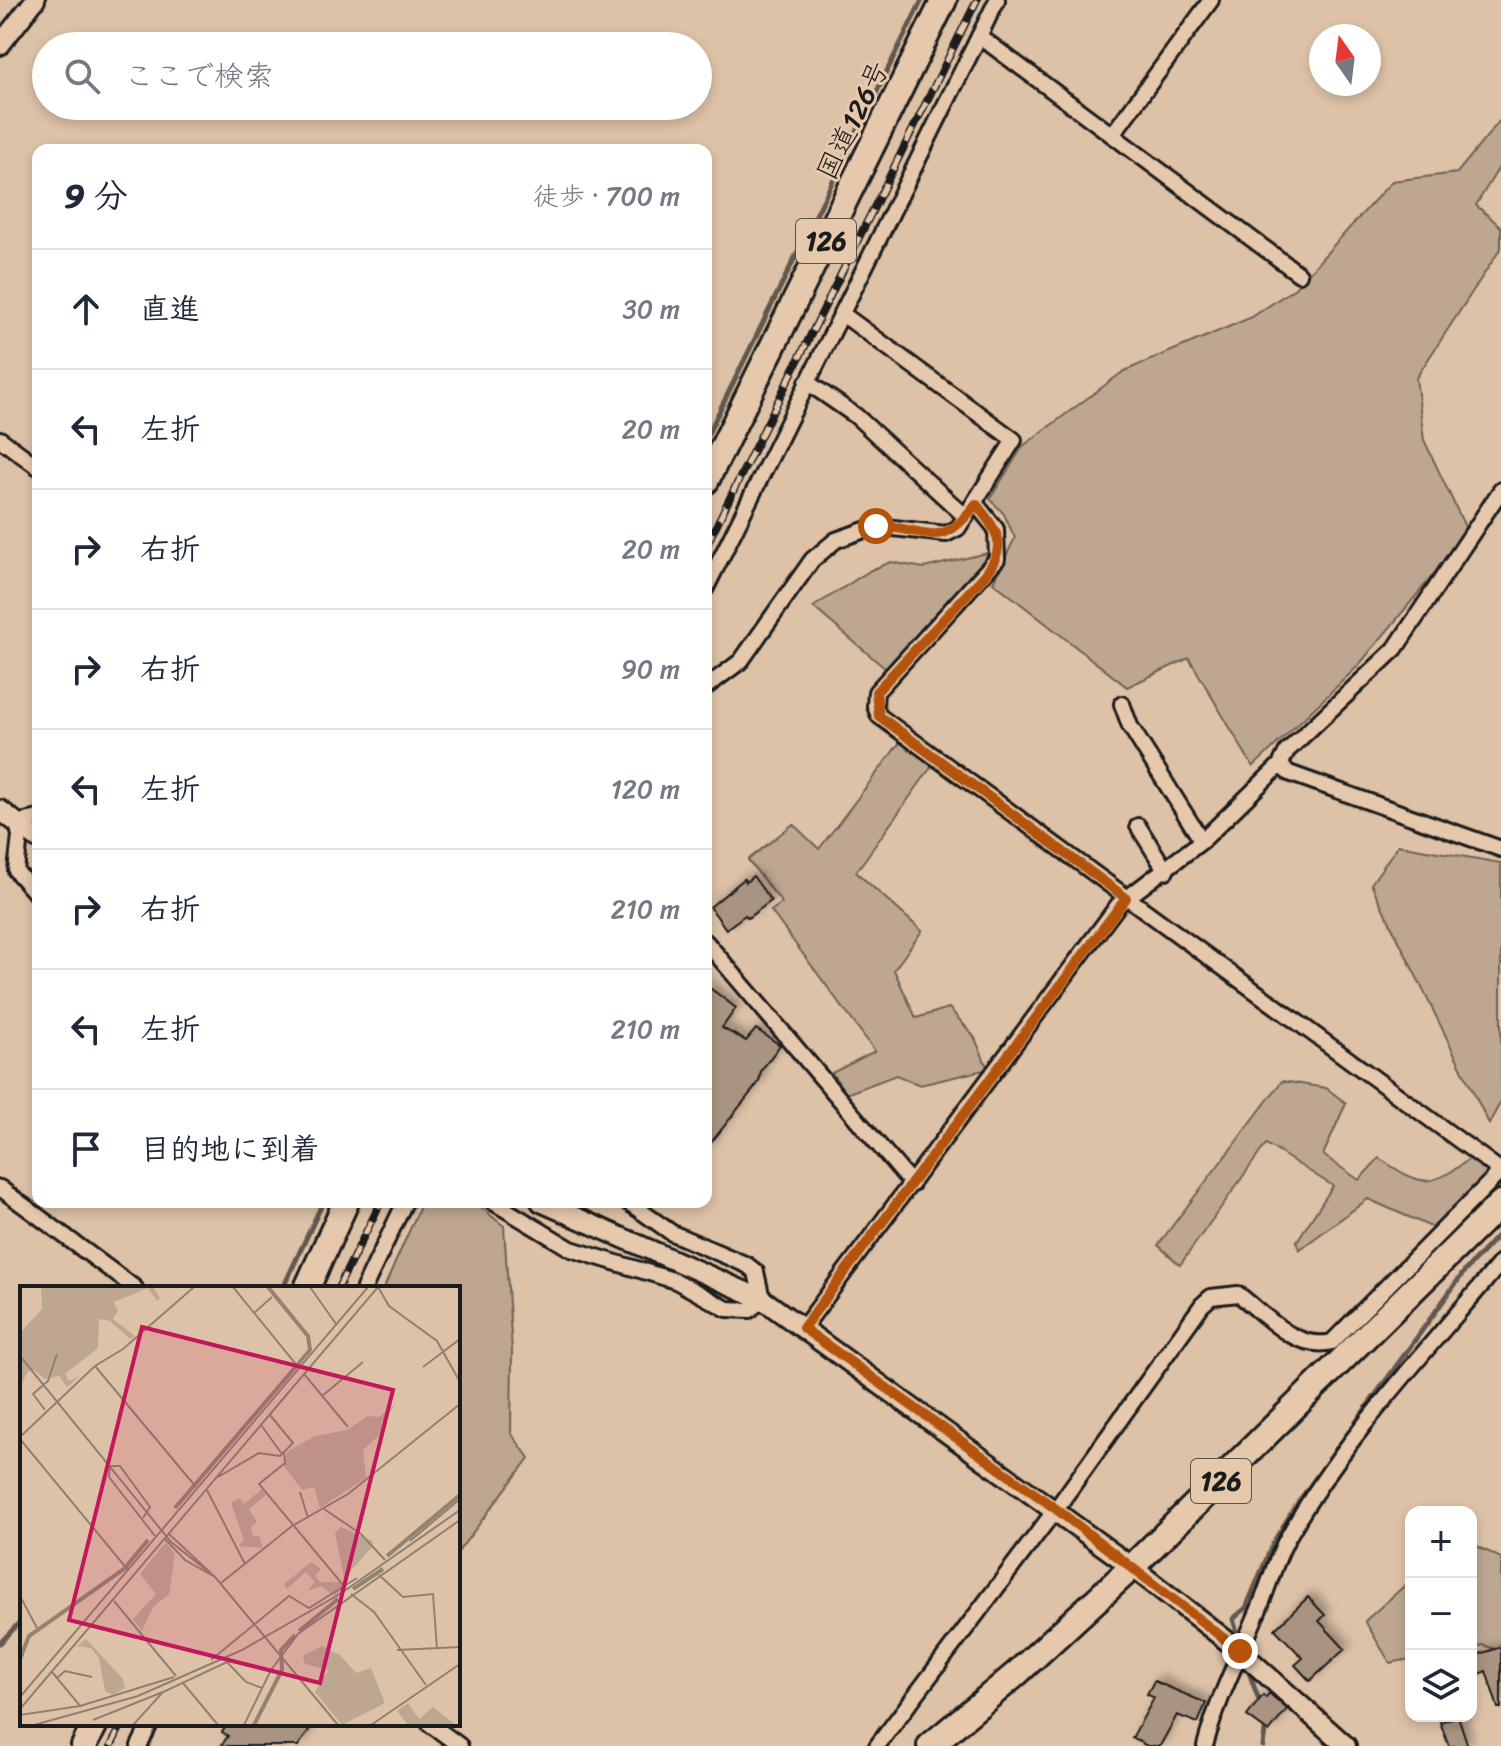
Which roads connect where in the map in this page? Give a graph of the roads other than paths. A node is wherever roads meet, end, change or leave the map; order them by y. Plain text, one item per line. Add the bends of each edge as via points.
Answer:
1 (35, 0) edge
2 (997, 0) edge
3 (1211, 0) edge
4 (939, 2) edge
5 (979, 36) junction
6 (0, 45) edge
7 (1112, 135) junction
8 (1299, 274) dead end
9 (841, 313) junction
10 (807, 382) junction
11 (0, 439) edge
12 (32, 463) edge
13 (712, 469) edge
14 (1501, 490) edge
15 (976, 504) junction
16 (966, 517) junction
17 (712, 576) edge
18 (712, 683) edge
19 (1122, 704) dead end
20 (1280, 765) junction
21 (0, 810) edge
22 (32, 819) edge
23 (17, 823) junction
24 (1138, 826) dead end
25 (32, 834) edge
26 (1202, 841) junction
27 (1501, 849) edge
28 (1166, 871) junction
29 (32, 889) edge
30 (1126, 898) junction
31 (712, 949) edge
32 (1501, 1171) edge
33 (912, 1184) junction
34 (0, 1188) edge
35 (1501, 1203) edge
36 (343, 1208) edge
37 (402, 1208) edge
38 (503, 1208) edge
39 (553, 1208) edge
40 (637, 1208) edge
41 (1501, 1262) edge
42 (132, 1286) edge
43 (308, 1286) edge
44 (365, 1286) edge
45 (762, 1299) junction
46 (803, 1328) junction
47 (1056, 1509) junction
48 (1132, 1567) junction
49 (1240, 1651) junction
50 (94, 1726) edge
51 (149, 1726) edge
52 (433, 1726) edge
53 (84, 1746) edge
54 (139, 1746) edge
55 (460, 1746) edge
56 (877, 1746) edge
57 (930, 1746) edge
58 (1205, 1746) edge
59 (1346, 1746) edge

1 - 6 street
2 - 5 street
3 - 7 street
4 - 13 highway, 国道126号 / 126
5 - 7 street
5 - 9 street
7 - 8 street
9 - 10 street
9 - 15 street via 1014,440
10 - 16 street via 856,416
10 - 17 street
11 - 12 street
14 - 20 street via 1395,649 1287,751
15 - 16 street
15 - 30 street via 996,529 997,559 876,692 875,706 879,716
16 - 18 street via 946,534 876,526 836,540 812,560 741,661
19 - 26 street via 1130,726
20 - 26 street
20 - 27 street via 1289,773
21 - 23 street
22 - 23 street
23 - 25 street
23 - 29 street via 16,871
24 - 28 street
26 - 28 street
28 - 30 street
30 - 32 street
30 - 33 street
31 - 33 street
32 - 47 street via 1332,1342 1301,1342 1238,1294 1211,1297
33 - 46 street
34 - 42 street
35 - 48 highway, 126
36 - 43 highway
37 - 44 street
38 - 45 street via 571,1249 676,1281 727,1309 750,1310
39 - 45 street
40 - 45 street via 672,1233 747,1265 756,1272
41 - 49 street via 1308,1504 1271,1573
45 - 46 street
46 - 47 street
47 - 48 street
47 - 56 street
48 - 49 street
48 - 57 highway, 126
49 - 58 street
49 - 59 street
50 - 53 highway
51 - 54 street
52 - 55 street

